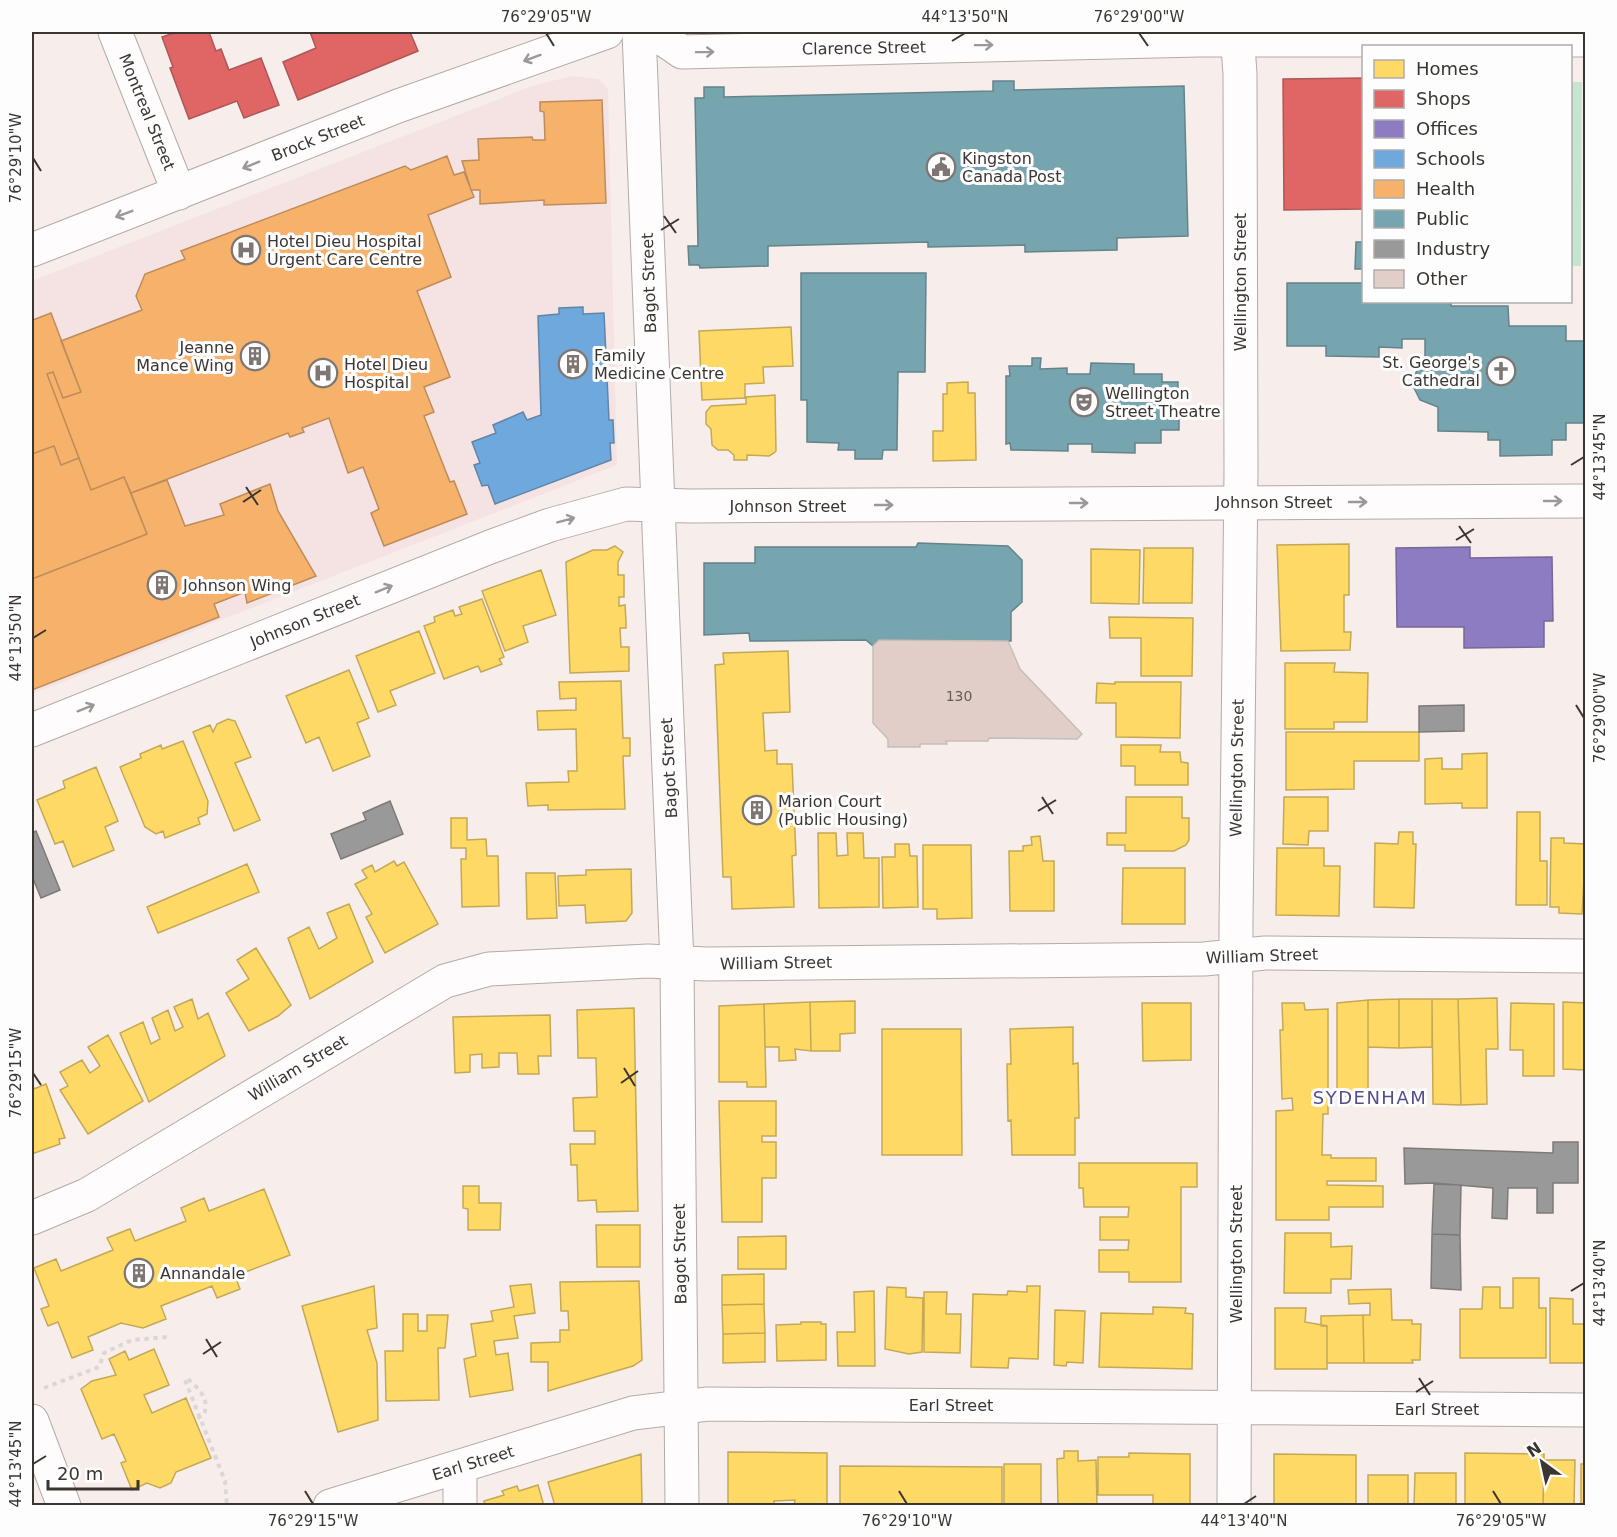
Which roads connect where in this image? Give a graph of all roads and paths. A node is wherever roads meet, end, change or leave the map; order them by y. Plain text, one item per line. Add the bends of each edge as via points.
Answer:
1 (115, 32) edge
2 (607, 32) edge
3 (639, 32) edge
4 (653, 32) edge
5 (1237, 36) edge
6 (1586, 40) edge
7 (179, 194) junction
8 (32, 250) edge
9 (1586, 501) edge
10 (1240, 503) junction
11 (658, 505) junction
12 (32, 730) edge
13 (1236, 956) junction
14 (1586, 956) edge
15 (677, 963) junction
16 (32, 1218) edge
17 (167, 1337) dead end
18 (44, 1388) dead end
19 (681, 1407) junction
20 (1236, 1407) junction
21 (1586, 1410) edge
22 (198, 1420) junction
23 (32, 1421) edge
24 (460, 1467) junction
25 (64, 1506) edge
26 (227, 1506) edge
27 (330, 1506) edge
28 (460, 1506) edge
29 (682, 1506) edge
30 (1234, 1506) edge

1 - 7 street, Montreal Street
2 -> 7 street, Brock Street via 398,106
3 - 11 street, Bagot Street
4 -> 5 street, Clarence Street via 682,52
5 - 6 street, Clarence Street
5 - 10 street, Wellington Street
7 -> 8 street, Brock Street
10 -> 9 street, Johnson Street
11 -> 10 street, Johnson Street
10 - 13 street, Wellington Street
12 -> 11 street, Johnson Street via 550,525 626,504
11 - 15 street, Bagot Street
13 - 14 street, William Street
13 - 15 street, William Street
13 - 20 street, Wellington Street
15 - 16 street, William Street via 489,969 445,981 87,1195
15 - 19 street, Bagot Street
17 - 18 path via 132,1340 104,1353 99,1367
19 - 20 street, Earl Street
19 - 24 street, Earl Street via 633,1413
19 - 29 street, Bagot Street
20 - 21 street, Earl Street
20 - 30 street, Wellington Street
22 - 22 path via 186,1379 205,1400 206,1408
22 - 26 path via 225,1481
23 - 25 street
24 - 27 street, Earl Street
24 - 28 street

